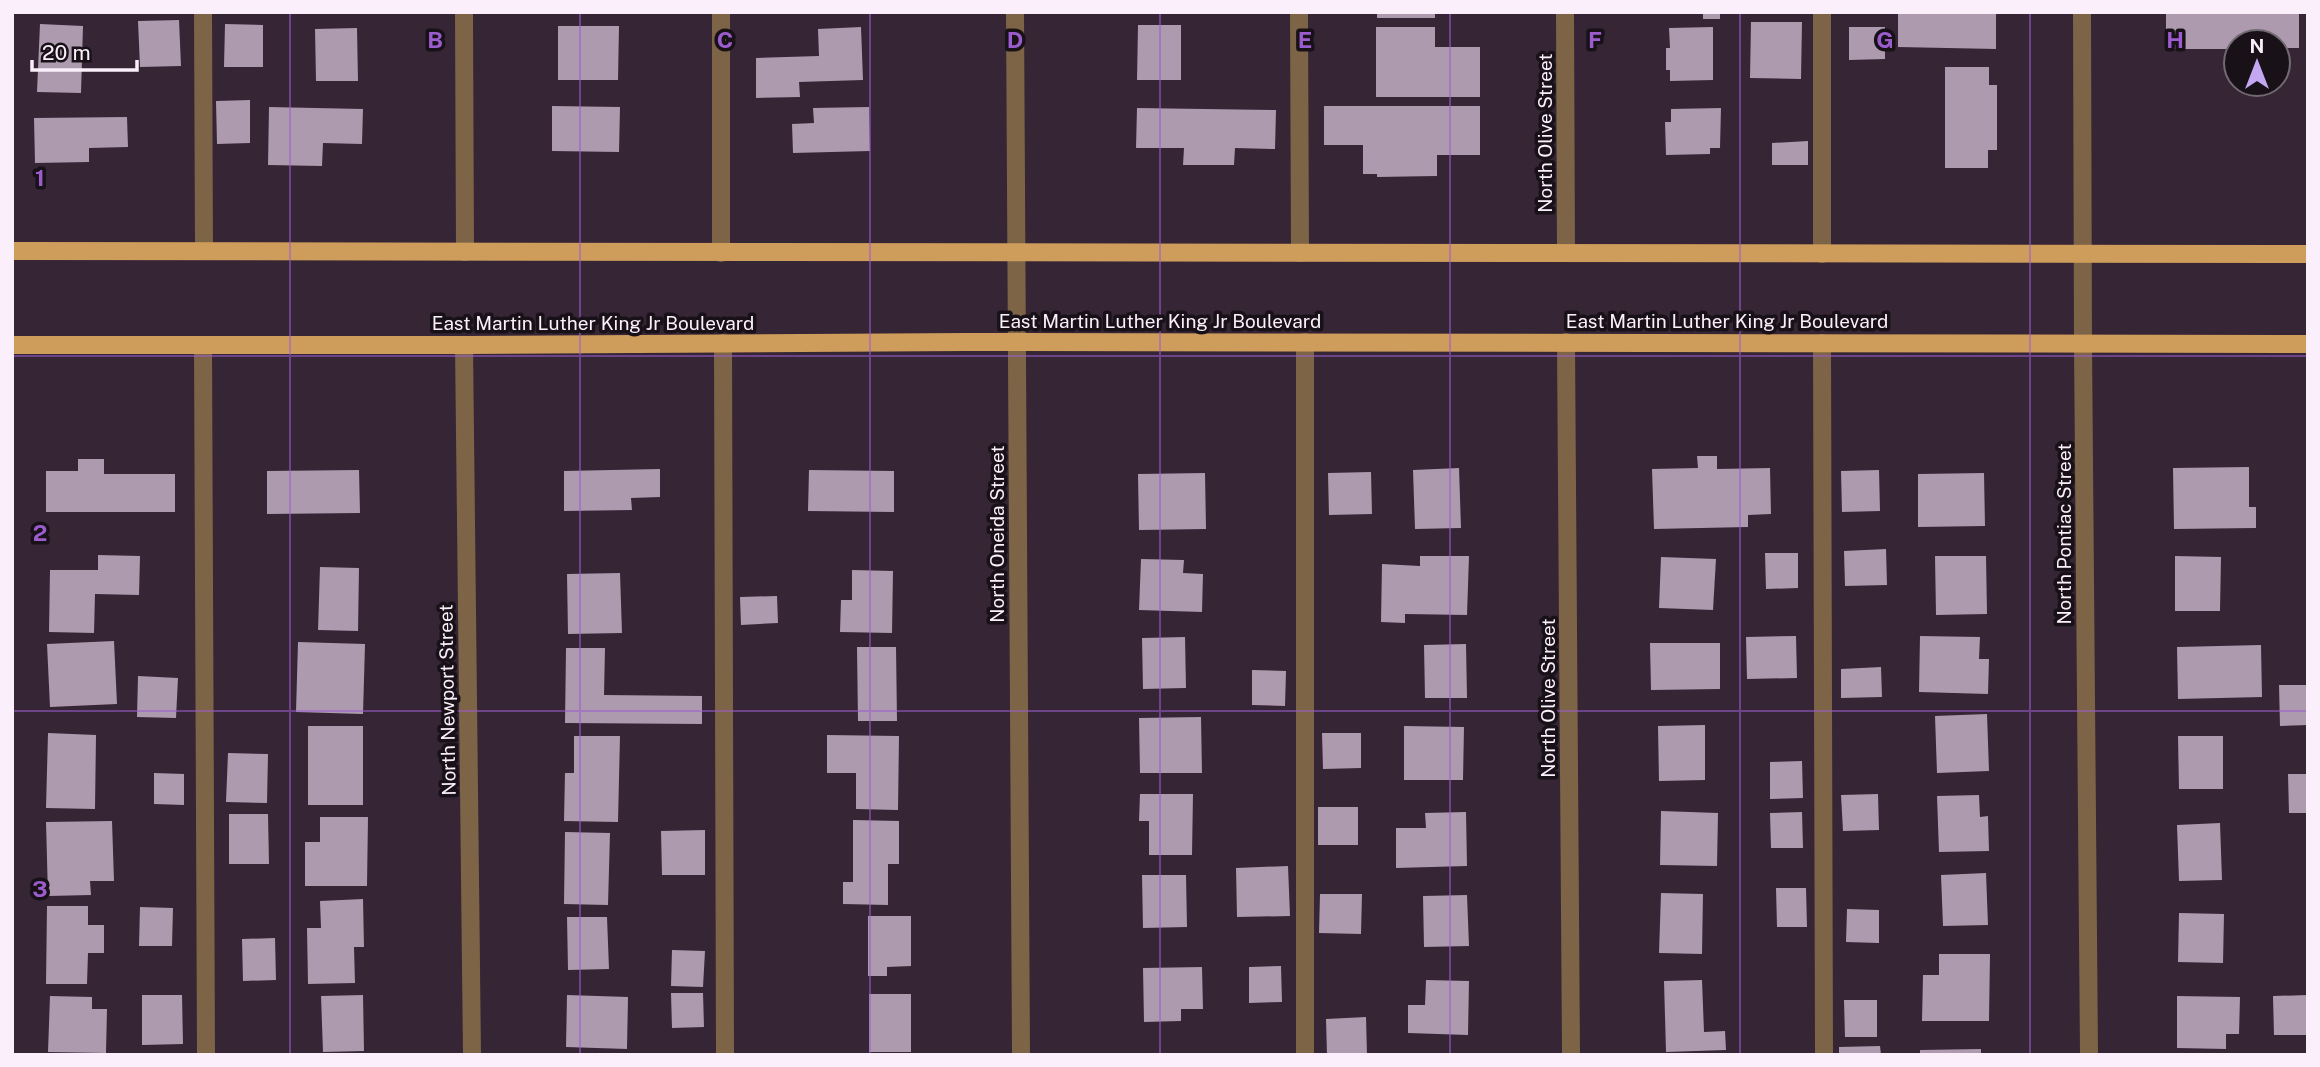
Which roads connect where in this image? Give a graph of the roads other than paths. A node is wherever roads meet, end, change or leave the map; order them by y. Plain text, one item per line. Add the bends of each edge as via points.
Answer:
1 (203, 12) edge
2 (464, 12) edge
3 (721, 12) edge
4 (1015, 12) edge
5 (1299, 12) edge
6 (1565, 12) edge
7 (1822, 12) edge
8 (2082, 12) edge
9 (12, 251) edge
10 (204, 251) junction
11 (465, 252) junction
12 (721, 253) junction
13 (1016, 253) junction
14 (1300, 253) junction
15 (1566, 253) junction
16 (1822, 254) junction
17 (2308, 254) edge
18 (2083, 255) junction
19 (1016, 342) junction
20 (1305, 342) junction
21 (1566, 342) junction
22 (723, 343) junction
23 (1822, 343) junction
24 (2083, 344) junction
25 (2308, 344) edge
26 (12, 345) edge
27 (203, 345) junction
28 (464, 345) junction
29 (206, 1055) edge
30 (472, 1055) edge
31 (725, 1055) edge
32 (1021, 1055) edge
33 (1305, 1055) edge
34 (1572, 1055) edge
35 (1824, 1055) edge
36 (2089, 1055) edge

1 - 10 street
2 - 11 street
3 - 12 street
4 - 13 street, North Oneida Street
5 - 14 street
6 - 15 street, North Olive Street
7 - 16 street
8 - 18 street, North Pontiac Street
9 - 10 main road
10 - 11 main road
11 - 12 main road
12 - 13 main road
13 - 14 main road
13 - 19 street, North Oneida Street
14 - 15 main road
15 - 16 main road
16 - 18 main road
17 - 18 main road
18 - 24 street, North Pontiac Street
19 - 20 main road, East Martin Luther King Jr Boulevard
19 - 22 main road, East Martin Luther King Jr Boulevard
19 - 32 street, North Oneida Street
20 - 21 main road, East Martin Luther King Jr Boulevard
20 - 33 street
21 - 23 main road, East Martin Luther King Jr Boulevard
21 - 34 street, North Olive Street
22 - 28 main road, East Martin Luther King Jr Boulevard
22 - 31 street
23 - 24 main road, East Martin Luther King Jr Boulevard
23 - 35 street
24 - 25 main road, East Martin Luther King Jr Boulevard
24 - 36 street, North Pontiac Street
26 - 27 main road, East Martin Luther King Jr Boulevard
27 - 28 main road, East Martin Luther King Jr Boulevard
27 - 29 street
28 - 30 street, North Newport Street

